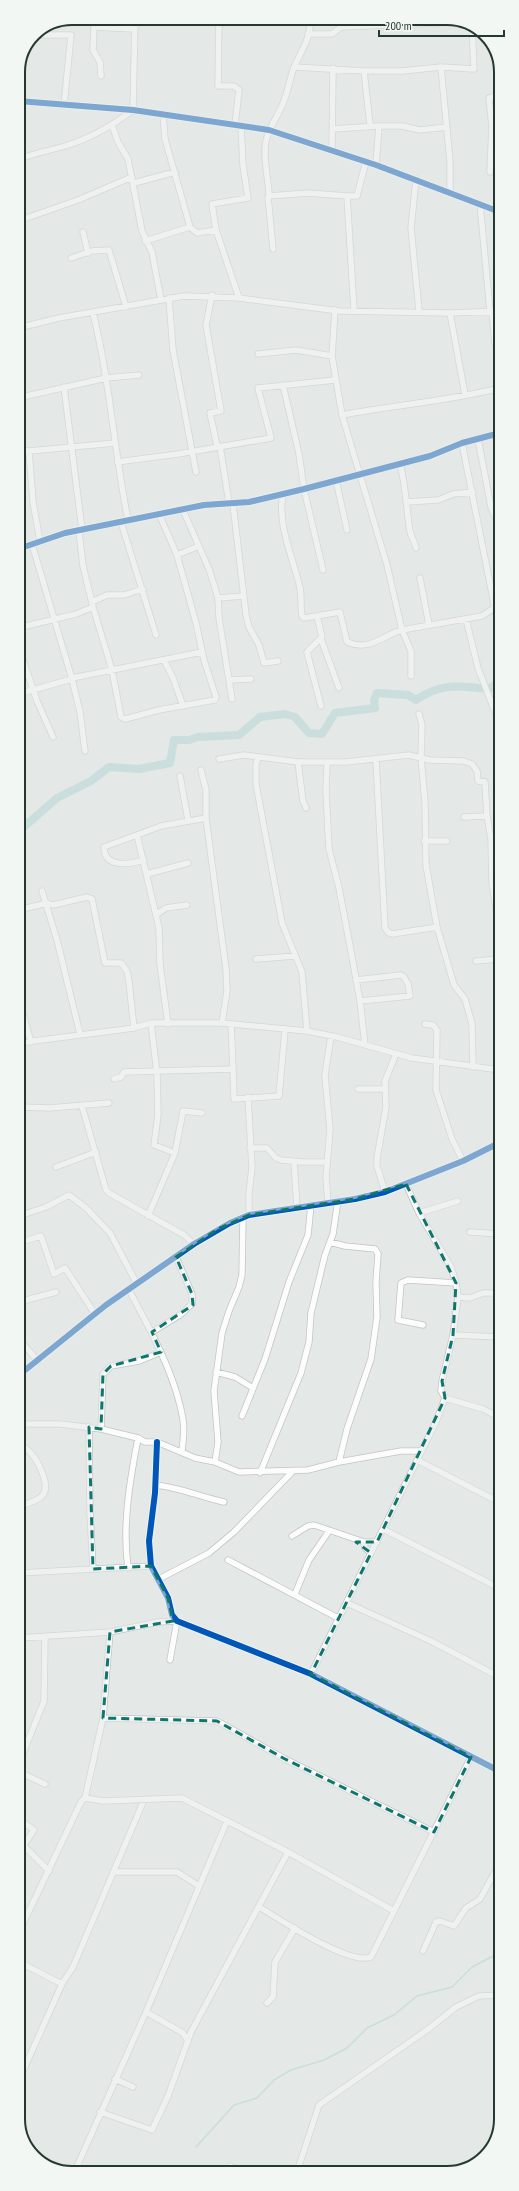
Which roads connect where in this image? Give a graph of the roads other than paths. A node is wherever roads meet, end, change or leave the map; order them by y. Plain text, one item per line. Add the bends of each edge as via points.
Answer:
1 (135, 25) edge
2 (219, 25) edge
3 (311, 25) edge
4 (389, 25) edge
5 (135, 29) junction
6 (472, 33) edge
7 (308, 34) junction
8 (44, 35) edge
9 (294, 67) junction
10 (441, 67) junction
11 (333, 68) junction
12 (364, 72) junction
13 (101, 76) dead end
14 (494, 96) edge
15 (25, 102) edge
16 (64, 105) junction
17 (132, 110) junction
18 (163, 115) junction
19 (112, 125) junction
20 (238, 125) junction
21 (370, 125) junction
22 (379, 126) junction
23 (447, 127) junction
24 (492, 127) joint
25 (332, 129) junction
26 (269, 130) junction
27 (494, 149) edge
28 (491, 150) junction
29 (332, 151) junction
30 (25, 157) edge
31 (366, 161) junction
32 (376, 164) junction
33 (175, 172) junction
34 (490, 172) dead end
35 (416, 179) junction
36 (133, 180) junction
37 (450, 191) junction
38 (270, 196) junction
39 (347, 196) junction
40 (480, 204) junction
41 (494, 210) edge
42 (25, 219) edge
43 (190, 227) junction
44 (216, 230) junction
45 (83, 232) dead end
46 (145, 241) junction
47 (272, 248) dead end
48 (88, 253) junction
49 (71, 258) dead end
50 (212, 295) junction
51 (169, 298) junction
52 (239, 298) junction
53 (161, 300) junction
54 (126, 307) junction
55 (335, 310) junction
56 (354, 310) junction
57 (418, 311) junction
58 (491, 311) junction
59 (450, 312) junction
60 (93, 313) junction
61 (25, 327) edge
62 (494, 336) edge
63 (258, 354) dead end
64 (332, 356) junction
65 (139, 375) dead end
66 (106, 378) junction
67 (335, 380) junction
68 (284, 385) junction
69 (64, 387) junction
70 (494, 390) edge
71 (465, 395) junction
72 (25, 396) edge
73 (342, 415) junction
74 (494, 435) edge
75 (475, 440) junction
76 (115, 443) junction
77 (462, 444) junction
78 (218, 446) junction
79 (71, 448) junction
80 (25, 451) edge
81 (29, 451) junction
82 (192, 451) junction
83 (118, 462) junction
84 (400, 464) junction
85 (196, 472) dead end
86 (359, 474) junction
87 (336, 480) junction
88 (304, 489) junction
89 (473, 492) junction
90 (283, 494) junction
91 (406, 502) junction
92 (231, 503) junction
93 (183, 510) junction
94 (159, 514) junction
95 (494, 514) edge
96 (128, 520) junction
97 (122, 522) junction
98 (347, 530) dead end
99 (81, 531) junction
100 (40, 541) junction
101 (32, 544) junction
102 (25, 546) edge
103 (199, 546) junction
104 (416, 548) dead end
105 (176, 555) junction
106 (324, 570) dead end
107 (420, 578) dead end
108 (143, 589) junction
109 (243, 596) junction
110 (218, 598) junction
111 (92, 604) junction
112 (494, 609) joint
113 (317, 616) junction
114 (53, 619) junction
115 (466, 619) junction
116 (429, 625) junction
117 (25, 626) edge
118 (402, 630) junction
119 (156, 635) dead end
120 (321, 639) junction
121 (202, 652) junction
122 (172, 658) junction
123 (164, 660) junction
124 (278, 661) dead end
125 (25, 666) edge
126 (169, 669) junction
127 (112, 670) junction
128 (411, 676) dead end
129 (72, 678) junction
130 (251, 679) dead end
131 (229, 680) junction
132 (339, 688) dead end
133 (33, 690) junction
134 (25, 692) edge
135 (232, 699) dead end
136 (183, 706) junction
137 (322, 706) dead end
138 (494, 709) edge
139 (419, 714) dead end
140 (52, 737) dead end
141 (86, 751) dead end
142 (258, 757) junction
143 (421, 758) junction
144 (219, 759) dead end
145 (376, 760) junction
146 (298, 762) junction
147 (328, 762) junction
148 (200, 770) dead end
149 (180, 776) dead end
150 (306, 808) dead end
151 (487, 816) junction
152 (206, 818) junction
153 (464, 818) dead end
154 (188, 820) junction
155 (137, 835) junction
156 (491, 839) joint
157 (424, 841) junction
158 (447, 841) dead end
159 (144, 860) junction
160 (188, 863) dead end
161 (148, 874) junction
162 (494, 890) edge
163 (42, 891) dead end
164 (46, 903) junction
165 (187, 905) dead end
166 (25, 908) edge
167 (157, 914) junction
168 (437, 927) junction
169 (295, 956) junction
170 (256, 959) dead end
171 (494, 959) edge
172 (476, 960) dead end
173 (356, 980) junction
174 (360, 1001) junction
175 (25, 1021) edge
176 (151, 1023) junction
177 (222, 1023) junction
178 (168, 1024) junction
179 (231, 1024) junction
180 (425, 1024) dead end
181 (134, 1028) junction
182 (285, 1030) junction
183 (307, 1032) junction
184 (80, 1034) junction
185 (331, 1036) junction
186 (25, 1042) edge
187 (31, 1042) junction
188 (365, 1045) junction
189 (396, 1054) junction
190 (437, 1063) junction
191 (473, 1067) junction
192 (233, 1069) junction
193 (494, 1069) edge
194 (157, 1073) junction
195 (114, 1079) dead end
196 (358, 1089) dead end
197 (385, 1089) junction
198 (248, 1097) junction
199 (109, 1103) dead end
200 (82, 1106) junction
201 (25, 1107) edge
202 (202, 1112) dead end
203 (494, 1145) edge
204 (250, 1148) junction
205 (96, 1152) junction
206 (175, 1153) junction
207 (463, 1161) junction
208 (294, 1162) junction
209 (327, 1162) junction
210 (56, 1168) dead end
211 (406, 1184) junction
212 (385, 1192) junction
213 (338, 1200) junction
214 (458, 1201) dead end
215 (328, 1203) junction
216 (311, 1205) junction
217 (297, 1207) junction
218 (419, 1213) junction
219 (25, 1214) edge
220 (249, 1215) junction
221 (148, 1216) junction
222 (243, 1218) junction
223 (470, 1232) dead end
224 (494, 1234) edge
225 (25, 1241) edge
226 (330, 1242) junction
227 (194, 1244) junction
228 (176, 1257) junction
229 (456, 1282) junction
230 (137, 1284) junction
231 (129, 1290) junction
232 (56, 1292) dead end
233 (494, 1293) edge
234 (458, 1297) junction
235 (25, 1300) edge
236 (95, 1314) junction
237 (423, 1325) dead end
238 (152, 1332) junction
239 (453, 1335) junction
240 (494, 1337) edge
241 (25, 1346) edge
242 (161, 1352) junction
243 (38, 1361) junction
244 (25, 1371) edge
245 (216, 1372) junction
246 (252, 1388) junction
247 (446, 1398) junction
248 (494, 1414) edge
249 (242, 1416) dead end
250 (25, 1424) edge
251 (89, 1427) junction
252 (102, 1429) junction
253 (138, 1438) junction
254 (157, 1442) junction
255 (25, 1449) edge
256 (182, 1451) junction
257 (421, 1451) junction
258 (417, 1460) junction
259 (215, 1462) junction
260 (339, 1462) junction
261 (293, 1471) junction
262 (260, 1473) junction
263 (156, 1485) junction
264 (494, 1499) edge
265 (224, 1502) dead end
266 (25, 1503) edge
267 (383, 1529) junction
268 (329, 1530) junction
269 (292, 1536) dead end
270 (364, 1542) junction
271 (377, 1542) junction
272 (371, 1553) junction
273 (228, 1560) dead end
274 (151, 1566) junction
275 (128, 1568) junction
276 (93, 1569) junction
277 (25, 1573) edge
278 (157, 1580) junction
279 (494, 1586) edge
280 (295, 1594) junction
281 (346, 1603) junction
282 (338, 1618) junction
283 (177, 1621) junction
284 (110, 1632) junction
285 (46, 1636) junction
286 (25, 1638) edge
287 (170, 1660) dead end
288 (311, 1674) junction
289 (494, 1674) edge
290 (103, 1718) junction
291 (25, 1748) edge
292 (471, 1757) junction
293 (494, 1768) edge
294 (25, 1775) edge
295 (45, 1784) dead end
296 (85, 1798) junction
297 (144, 1800) junction
298 (226, 1821) junction
299 (25, 1823) edge
300 (434, 1832) junction
301 (25, 1844) edge
302 (25, 1846) edge
303 (288, 1852) junction
304 (49, 1871) junction
305 (113, 1872) junction
306 (494, 1873) edge
307 (199, 1886) junction
308 (260, 1908) junction
309 (394, 1911) junction
310 (25, 1920) edge
311 (295, 1928) junction
312 (423, 1951) dead end
313 (25, 1965) edge
314 (62, 1984) junction
315 (494, 1995) edge
316 (267, 2003) dead end
317 (146, 2012) junction
318 (191, 2032) junction
319 (183, 2033) junction
320 (188, 2041) junction
321 (25, 2067) edge
322 (116, 2079) junction
323 (133, 2087) dead end
324 (100, 2112) junction
325 (77, 2166) edge
326 (299, 2166) edge

1 - 5 street
2 - 20 street via 218,86 234,86 239,90
3 - 7 street
4 - 7 street via 341,27 332,34
5 - 13 street via 94,27 93,50 100,62
5 - 17 street
6 - 10 street via 474,69
7 - 9 street via 306,44
8 - 16 street via 71,34
9 - 11 street
9 - 26 street via 282,106
10 - 12 street
10 - 23 street
11 - 12 street
11 - 25 street
12 - 21 street
14 - 24 street via 489,98
15 - 16 street
16 - 17 street
17 - 18 street
17 - 19 street
18 - 20 street
18 - 33 street via 165,139
19 - 30 street via 67,145
19 - 36 street via 128,159
20 - 26 street
20 - 44 street via 248,198 212,204
21 - 22 street
21 - 25 street
22 - 23 street via 402,126 420,130
22 - 32 street
23 - 37 street
24 - 28 street
25 - 29 street
26 - 29 street
26 - 38 street via 265,153
27 - 28 street
28 - 34 street
29 - 31 street
31 - 32 street
31 - 39 street via 357,196
32 - 35 street
33 - 36 street
33 - 43 street
35 - 37 street
35 - 57 street via 411,228
36 - 42 street
36 - 46 street
37 - 40 street
38 - 39 street via 308,193
38 - 47 street via 268,210
39 - 56 street
40 - 41 street
40 - 58 street
43 - 44 street via 197,233
43 - 46 street
44 - 52 street
45 - 48 street
46 - 53 street via 152,252
48 - 49 street
48 - 54 street via 109,250
50 - 51 street
50 - 52 street
50 - 78 street via 206,325 221,411 210,413
51 - 53 street
51 - 82 street via 173,350
52 - 55 street
53 - 54 street
54 - 60 street
55 - 56 street
55 - 64 street
56 - 57 street
57 - 59 street
58 - 59 street
58 - 62 street
59 - 71 street
60 - 61 street
60 - 66 street
63 - 64 street via 296,350
64 - 67 street
65 - 66 street
66 - 69 street
66 - 76 street
67 - 68 street
67 - 73 street
68 - 78 street via 258,388 271,438
68 - 88 street
69 - 72 street
69 - 79 street
70 - 71 street
71 - 73 street
73 - 86 street
74 - 75 street
75 - 77 street
75 - 95 street via 479,444
76 - 79 street
76 - 83 street
77 - 84 street
77 - 89 street
78 - 82 street
78 - 92 street
79 - 81 street
79 - 99 street
80 - 81 street
81 - 100 street via 33,502
82 - 83 street
82 - 85 street
83 - 96 street
84 - 86 street
84 - 91 street via 405,482
86 - 87 street
86 - 118 street via 387,565
87 - 88 street
87 - 98 street
88 - 90 street
88 - 106 street
89 - 91 street via 453,494 438,500
89 - 112 street
90 - 92 street
90 - 113 street via 281,508 284,532 300,588 302,616
91 - 104 street via 410,534
92 - 93 street
92 - 109 street
93 - 94 street
93 - 103 street
94 - 96 street
94 - 105 street
96 - 97 street
97 - 99 street
97 - 108 street
99 - 100 street via 54,535
99 - 111 street via 83,566
100 - 101 street
101 - 102 street
101 - 114 street
103 - 105 street
103 - 110 street
105 - 121 street
107 - 116 street
108 - 111 street via 124,595 107,595
108 - 119 street
109 - 110 street
109 - 124 street via 249,627 259,644 264,663
110 - 131 street
111 - 114 street via 76,614
111 - 127 street
112 - 115 street via 482,616
113 - 118 street via 340,612 347,642 353,644 375,644 390,633
113 - 120 street
114 - 117 street
114 - 129 street
115 - 116 street
115 - 138 street via 478,668
116 - 118 street
118 - 128 street via 411,651
120 - 132 street
120 - 137 street via 307,652
121 - 122 street
121 - 136 street via 215,700
122 - 123 street
122 - 126 street
123 - 126 street
123 - 127 street
125 - 133 street
126 - 136 street
127 - 129 street
127 - 136 street via 122,718
129 - 133 street
129 - 141 street
130 - 131 street
131 - 135 street
133 - 134 street
133 - 140 street
139 - 143 street via 422,725
142 - 144 street via 244,755
142 - 146 street
142 - 169 street via 256,784 277,902
143 - 145 street via 409,755
143 - 151 street via 472,764 477,771 478,781 485,782
143 - 157 street via 425,802
145 - 147 street
145 - 168 street via 385,928 392,934
146 - 147 street
146 - 150 street
147 - 173 street via 328,840
148 - 152 street via 206,790
149 - 154 street
151 - 153 street
151 - 156 street
152 - 154 street
152 - 177 street via 226,969 227,991
154 - 155 street
155 - 159 street
155 - 159 street via 110,844 104,847 104,850 110,860 116,863
156 - 162 street via 490,872
157 - 158 street
157 - 168 street via 429,889
159 - 161 street
160 - 161 street
161 - 167 street
163 - 164 street
164 - 166 street
164 - 181 street via 53,905 87,897 92,899 105,963 121,963 127,972
164 - 184 street
165 - 167 street via 166,908
167 - 178 street
168 - 191 street via 454,986 465,999 472,1024
169 - 170 street
169 - 183 street via 302,972
171 - 172 street
173 - 174 street
173 - 174 street via 400,975 408,984 410,996
174 - 188 street
175 - 187 street
176 - 178 street
176 - 181 street
176 - 194 street
177 - 178 street
177 - 179 street
179 - 182 street
179 - 192 street
180 - 190 street via 433,1025 437,1030
181 - 184 street
182 - 183 street
182 - 198 street via 279,1096
183 - 185 street
184 - 187 street
185 - 188 street
185 - 209 street via 325,1075 330,1130
186 - 187 street
188 - 189 street
189 - 190 street
189 - 197 street via 388,1071
190 - 191 street
190 - 207 street via 436,1090 452,1139
191 - 193 street
192 - 194 street
192 - 198 street via 234,1099
194 - 195 street via 124,1072
194 - 206 street via 158,1115 154,1145
196 - 197 street
197 - 212 street via 386,1107 377,1158
198 - 204 street
199 - 200 street
200 - 201 street
200 - 205 street
202 - 206 street via 183,1111
203 - 207 street
204 - 208 street via 267,1148 276,1158
204 - 220 street via 252,1168
205 - 210 street
205 - 221 street via 109,1194
206 - 221 street
207 - 211 street
208 - 209 street
208 - 217 street
209 - 215 street
211 - 212 street
211 - 218 street
212 - 213 street
213 - 215 street
213 - 226 street
214 - 218 street
215 - 216 street
216 - 217 street
216 - 246 street via 308,1235 293,1270 265,1359
217 - 220 street
218 - 229 street via 451,1267
219 - 230 street via 69,1195 86,1208 110,1233
220 - 222 street
221 - 227 street via 184,1235
222 - 227 street via 218,1229
222 - 245 street via 242,1275 222,1333
223 - 224 street
225 - 236 street via 41,1236 54,1274 65,1268
226 - 260 street via 375,1249 378,1254 377,1317 371,1359 347,1429
226 - 262 street via 311,1313 309,1342 301,1373
227 - 228 street
228 - 230 street
228 - 238 street via 192,1294 192,1304 180,1315
229 - 234 street
229 - 237 street via 408,1280 401,1283 398,1320
230 - 231 street
231 - 236 street
231 - 238 street
232 - 235 street
233 - 234 street via 483,1293 470,1298
234 - 239 street
236 - 243 street via 60,1340
238 - 242 street
239 - 240 street
239 - 247 street via 442,1381 441,1391
241 - 243 street
242 - 252 street via 139,1361 106,1369 103,1374
242 - 256 street via 183,1421
243 - 244 street
245 - 246 street via 235,1377
245 - 259 street via 214,1391 218,1442
246 - 249 street
247 - 248 street
247 - 257 street
250 - 251 street
251 - 252 street
251 - 276 street
252 - 253 street
253 - 254 street via 145,1442
253 - 275 street via 132,1469 125,1542
254 - 256 street
254 - 263 street
255 - 266 street via 33,1455 45,1483 42,1496
256 - 259 street via 195,1458
257 - 258 street
257 - 260 street via 401,1451
258 - 264 street
258 - 267 street
259 - 262 street via 240,1472
260 - 261 street
261 - 262 street
261 - 278 street via 234,1532 209,1553
263 - 265 street via 170,1486
263 - 274 street via 149,1542
267 - 271 street
267 - 279 street
268 - 269 street via 314,1525
268 - 270 street
268 - 280 street via 309,1560
270 - 271 street
270 - 272 street via 365,1548
271 - 272 street
272 - 281 street
273 - 280 street
274 - 275 street
274 - 278 street
275 - 276 street
276 - 277 street
278 - 283 street
280 - 282 street
281 - 282 street
281 - 289 street via 433,1642
282 - 288 street
283 - 284 street via 158,1622
283 - 287 street
283 - 288 street
284 - 285 street
284 - 290 street
285 - 286 street
285 - 291 street via 44,1702
288 - 292 street
290 - 296 street
290 - 300 street via 216,1721 285,1759
292 - 293 street
292 - 300 street
294 - 295 street
296 - 297 street via 104,1801
296 - 304 street
297 - 298 street via 182,1798
297 - 305 street
298 - 303 street
298 - 307 street
299 - 301 street via 34,1830
300 - 309 street
302 - 304 street
303 - 308 street
303 - 309 street
304 - 310 street
305 - 307 street via 177,1872
305 - 314 street via 73,1967
306 - 312 street via 479,1900 466,1908 454,1926 436,1922
307 - 317 street
308 - 311 street
308 - 318 street
309 - 311 street via 371,1958 366,1960 343,1955
311 - 316 street via 275,1962 273,1997
313 - 314 street
314 - 321 street
315 - 326 street via 480,1996 456,2007 319,2105
317 - 319 street
317 - 322 street
318 - 319 street
318 - 320 street
319 - 320 street
320 - 324 street via 168,2096 152,2130
322 - 323 street
322 - 324 street
324 - 325 street

